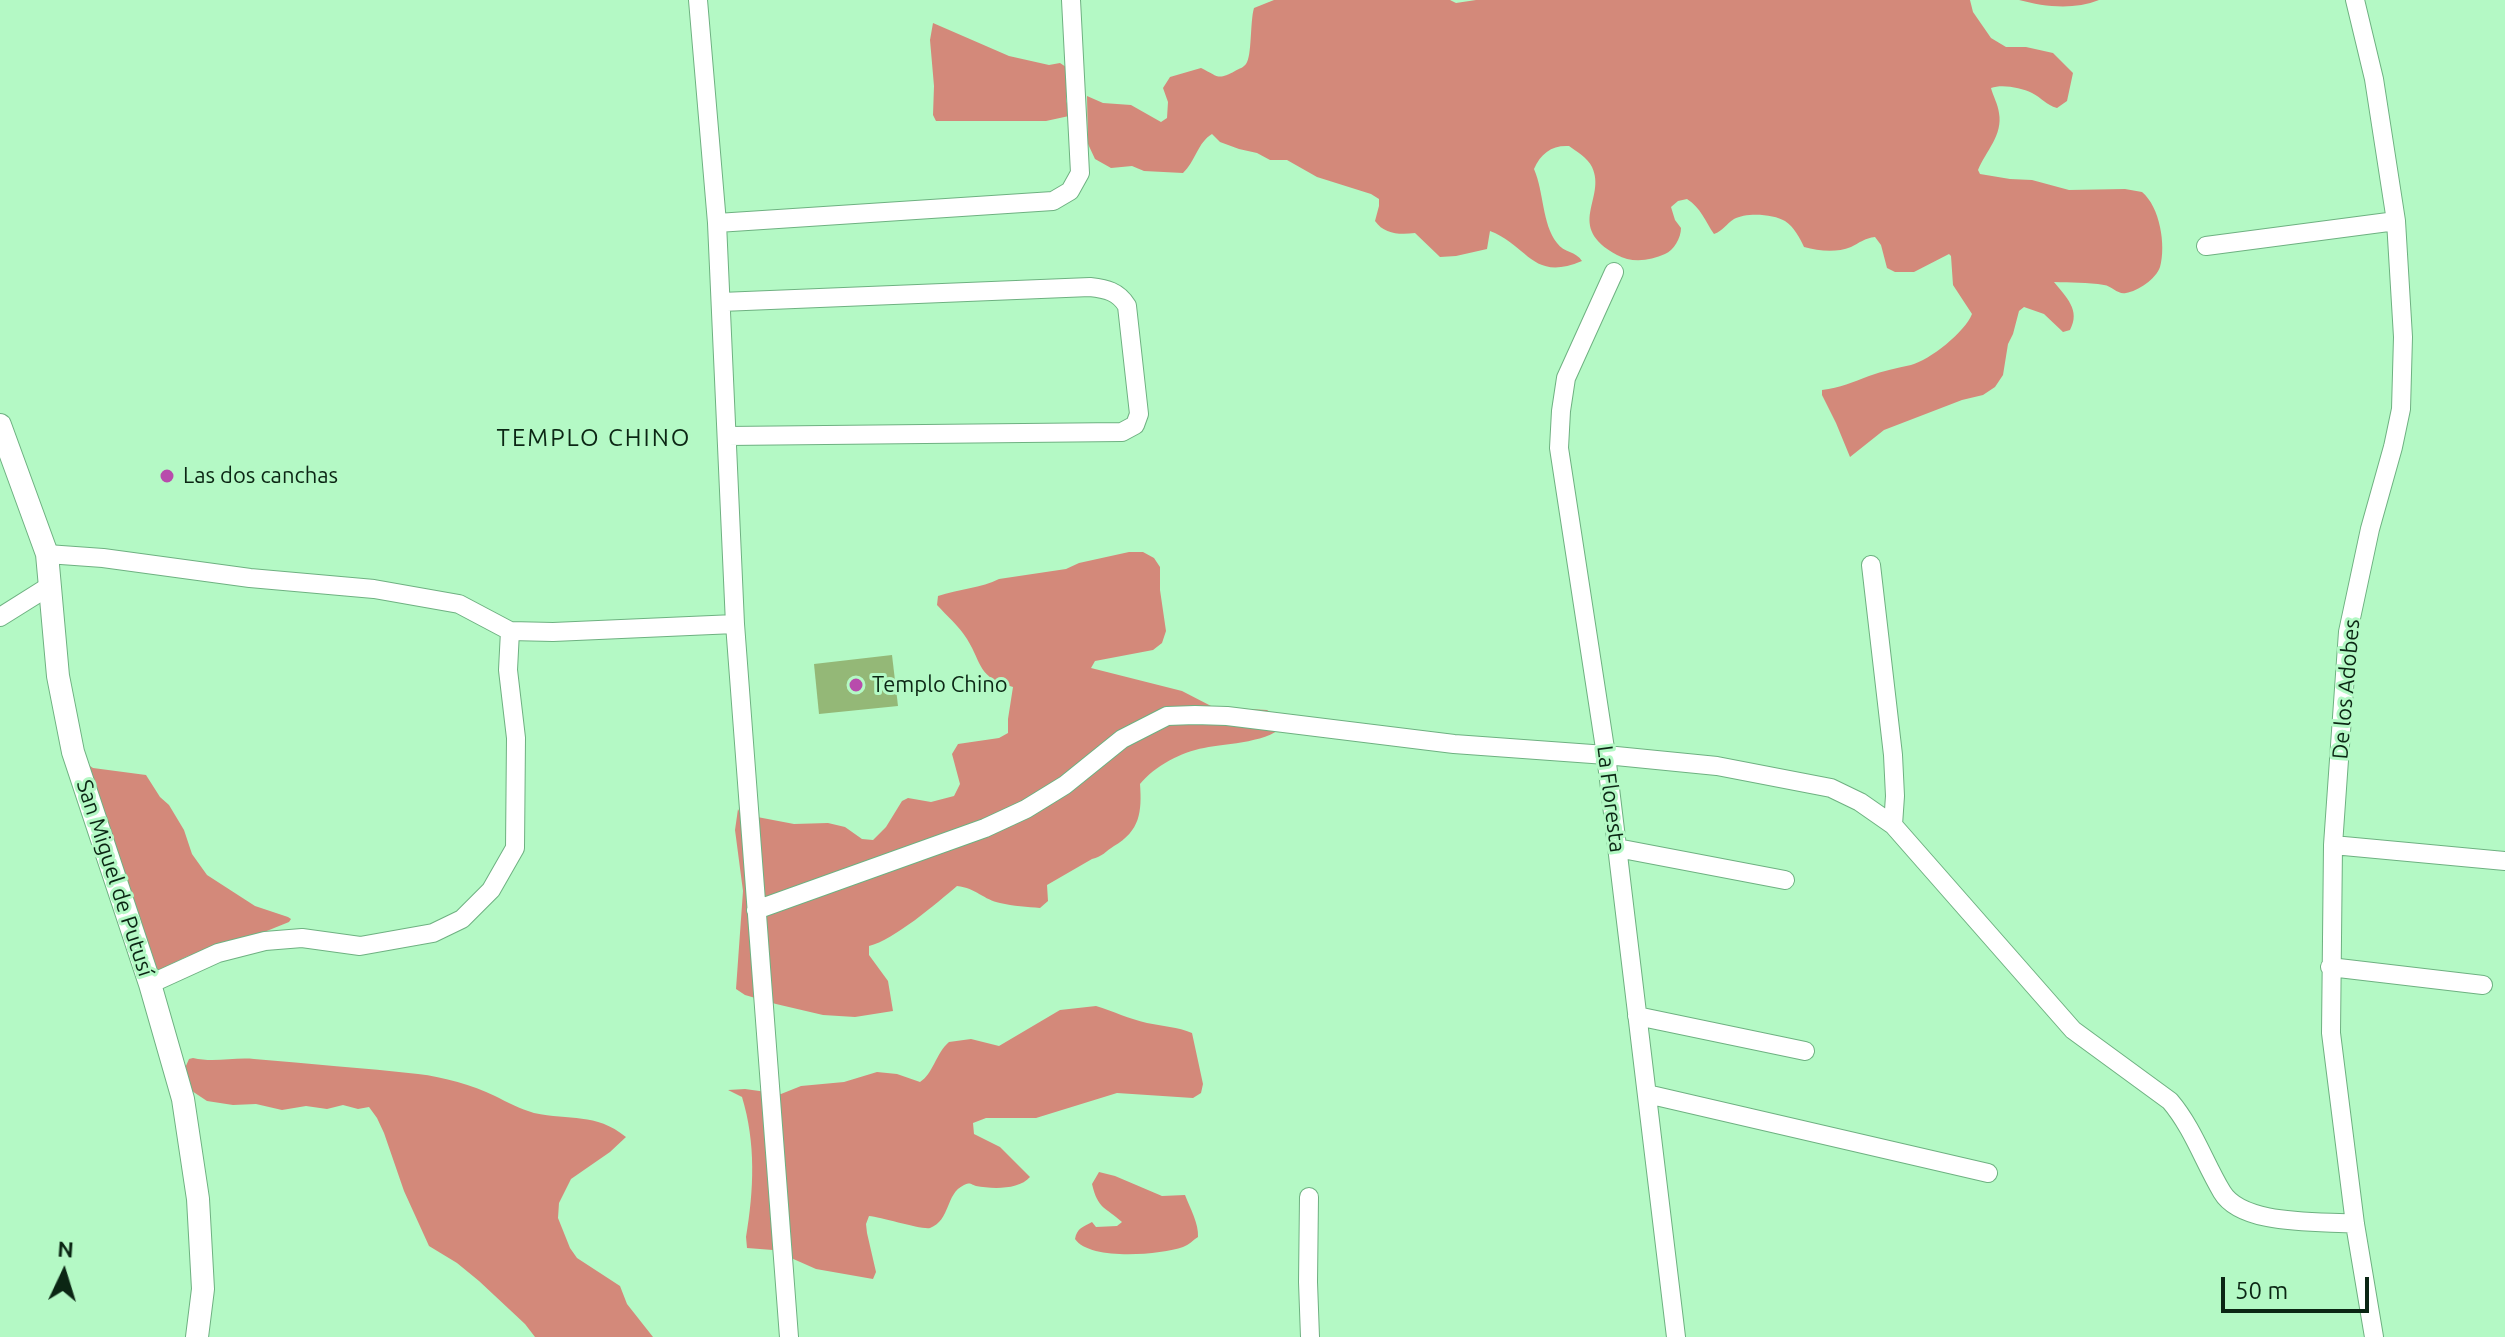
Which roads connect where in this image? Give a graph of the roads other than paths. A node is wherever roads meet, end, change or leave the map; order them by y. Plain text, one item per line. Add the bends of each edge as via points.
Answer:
1 (698, 0) edge
2 (1071, 0) edge
3 (2355, 0) edge
4 (2396, 221) junction
5 (717, 223) junction
6 (2206, 246) dead end
7 (1614, 272) dead end
8 (721, 302) junction
9 (0, 425) edge
10 (727, 436) junction
11 (47, 554) junction
12 (1871, 565) dead end
13 (48, 587) junction
14 (0, 617) edge
15 (735, 624) junction
16 (510, 631) junction
17 (1606, 755) junction
18 (1893, 825) junction
19 (2333, 845) junction
20 (1617, 848) junction
21 (2505, 861) edge
22 (1785, 880) dead end
23 (756, 910) junction
24 (2330, 967) junction
25 (150, 984) junction
26 (2483, 985) dead end
27 (1637, 1016) junction
28 (1805, 1051) dead end
29 (1647, 1094) junction
30 (1988, 1173) dead end
31 (1309, 1197) dead end
32 (2355, 1224) junction
33 (197, 1337) edge
34 (789, 1337) edge
35 (1310, 1337) edge
36 (1676, 1337) edge
37 (2374, 1337) edge

1 - 5 street
2 - 5 street via 1080,173 1070,191 1053,201
3 - 4 street, De los Adobes via 2374,79
4 - 6 street
4 - 19 street, De los Adobes via 2401,409 2348,632
5 - 8 street
7 - 17 street, La Floresta via 1566,378 1559,448
8 - 10 street
8 - 10 street via 1109,290 1127,306 1139,414 1135,425 1122,432
9 - 11 street, San Miguel de Putusí
10 - 15 street
11 - 13 street, San Miguel de Putusí
11 - 16 street via 374,589 459,604
12 - 18 street via 1893,755
13 - 14 street
13 - 25 street, San Miguel de Putusí via 73,752
15 - 16 street
15 - 23 street
16 - 25 street via 515,848 491,890 462,919 433,933 360,946 302,938 265,941 218,953
17 - 18 street via 1717,766 1831,788
17 - 20 street, La Floresta
17 - 23 street via 1454,744 1227,716 1167,716 1122,739 1026,809
18 - 32 street via 2073,1030 2170,1101 2224,1196 2242,1210 2266,1218
19 - 21 street
19 - 24 street, De los Adobes
20 - 22 street
20 - 27 street, La Floresta
23 - 34 street
24 - 26 street
24 - 32 street, De los Adobes via 2331,1033
25 - 33 street, San Miguel de Putusí via 183,1099 198,1199 203,1289
27 - 28 street
27 - 29 street, La Floresta
29 - 30 street
29 - 36 street, La Floresta
31 - 35 street
32 - 37 street, De los Adobes

